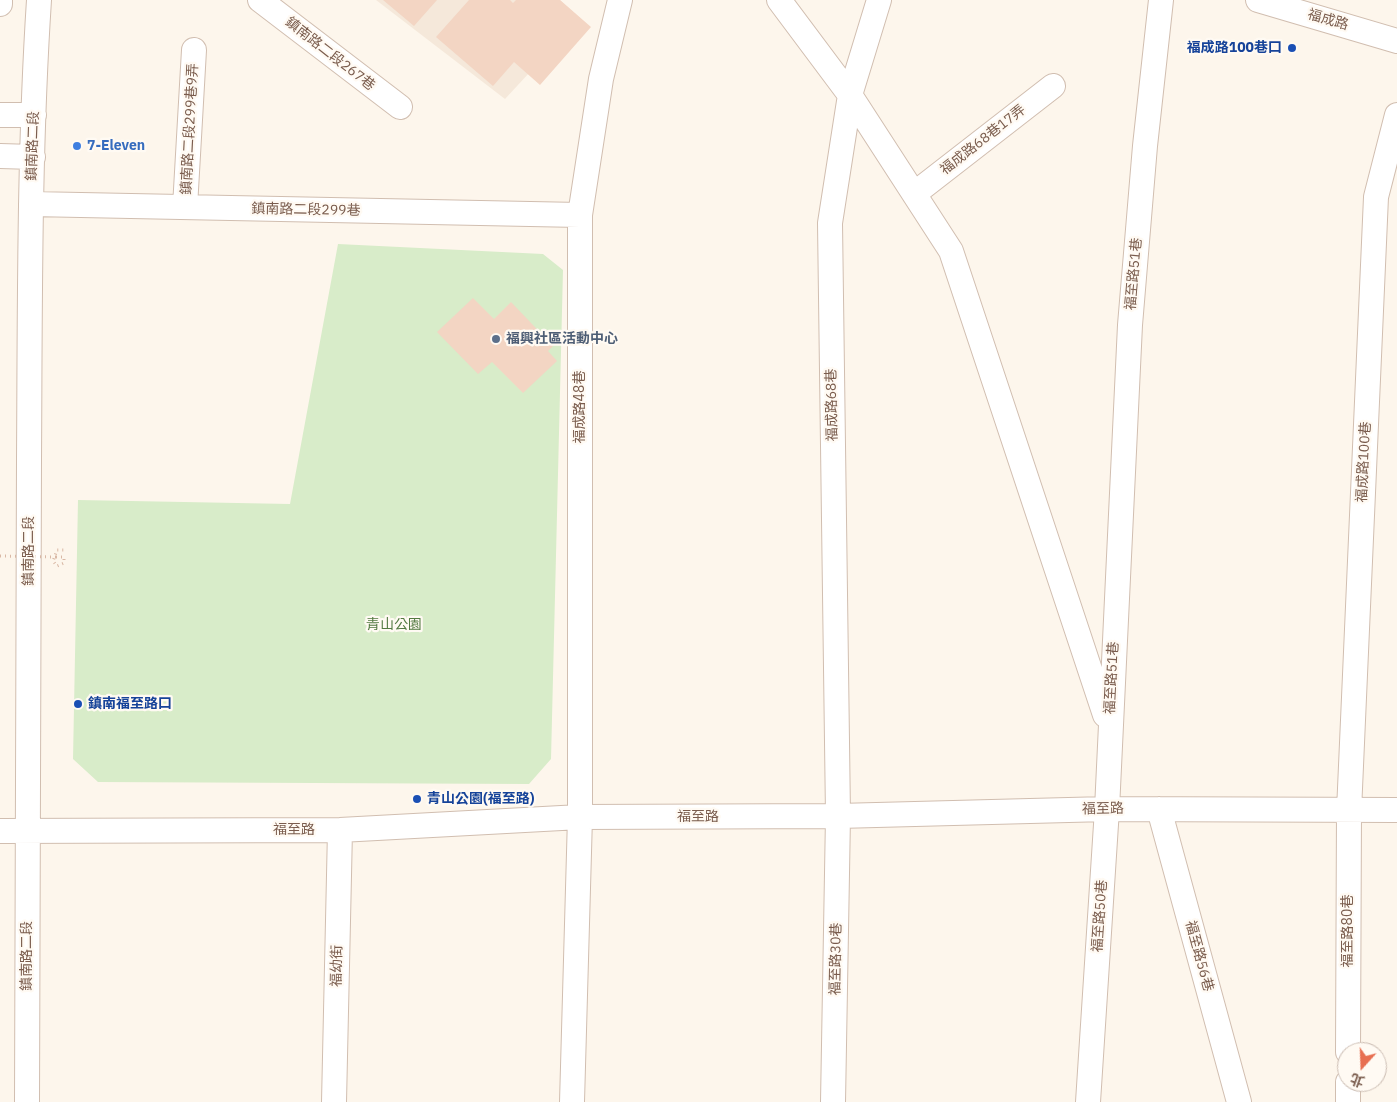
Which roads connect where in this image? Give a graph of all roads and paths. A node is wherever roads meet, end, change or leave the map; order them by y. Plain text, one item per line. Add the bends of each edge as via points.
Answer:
1 (39, 0) edge
2 (260, 0) edge
3 (620, 0) edge
4 (779, 0) edge
5 (879, 0) edge
6 (1161, 0) edge
7 (1258, 0) edge
8 (1397, 40) edge
9 (194, 50) dead end
10 (1053, 86) dead end
11 (850, 95) junction
12 (400, 107) dead end
13 (0, 115) edge
14 (34, 115) junction
15 (1397, 115) edge
16 (0, 156) edge
17 (33, 157) junction
18 (914, 194) junction
19 (31, 204) junction
20 (185, 207) junction
21 (580, 215) junction
22 (66, 550) dead end
23 (0, 556) edge
24 (1109, 729) junction
25 (1107, 809) junction
26 (1159, 809) junction
27 (1397, 810) edge
28 (1348, 811) junction
29 (838, 816) junction
30 (580, 817) junction
31 (0, 830) edge
32 (340, 830) junction
33 (27, 831) junction
34 (1348, 1042) edge
35 (27, 1102) edge
36 (334, 1102) edge
37 (572, 1102) edge
38 (833, 1102) edge
39 (1088, 1102) edge
40 (1239, 1102) edge

1 - 14 street, 鎮南路二段
2 - 12 street, 鎮南路二段267巷
3 - 21 street, 福成路48巷 via 601,79
4 - 11 street, 福至路51巷
5 - 11 street, 福成路68巷
6 - 24 street, 福至路51巷 via 1130,325
7 - 8 street, 福成路
9 - 20 street, 鎮南路二段299巷9弄
10 - 18 street, 福成路68巷17弄
11 - 18 street, 福至路51巷
11 - 29 street, 福成路68巷 via 830,223
13 - 14 street
14 - 17 street, 鎮南路二段
15 - 28 street, 福成路100巷 via 1376,197
16 - 17 street
17 - 19 street, 鎮南路二段
18 - 24 street, 福至路51巷 via 951,251
19 - 20 street, 鎮南路二段299巷
19 - 33 street, 鎮南路二段
20 - 21 street, 鎮南路二段299巷
21 - 30 street, 福成路48巷
22 - 23 path, bridge via 57,550 53,562 57,566 64,563 64,557 56,557
24 - 25 street, 福至路50巷
25 - 26 street, 福至路
25 - 29 street, 福至路
25 - 39 street, 福至路50巷
26 - 28 street, 福至路
26 - 40 street, 福至路56巷
27 - 28 street, 福至路
28 - 34 street, 福至路80巷
29 - 30 street, 福至路
29 - 38 street, 福至路30巷
30 - 32 street, 福至路
30 - 37 street
31 - 33 street, 福至路
32 - 33 street, 福至路
32 - 36 street, 福幼街
33 - 35 street, 鎮南路二段

